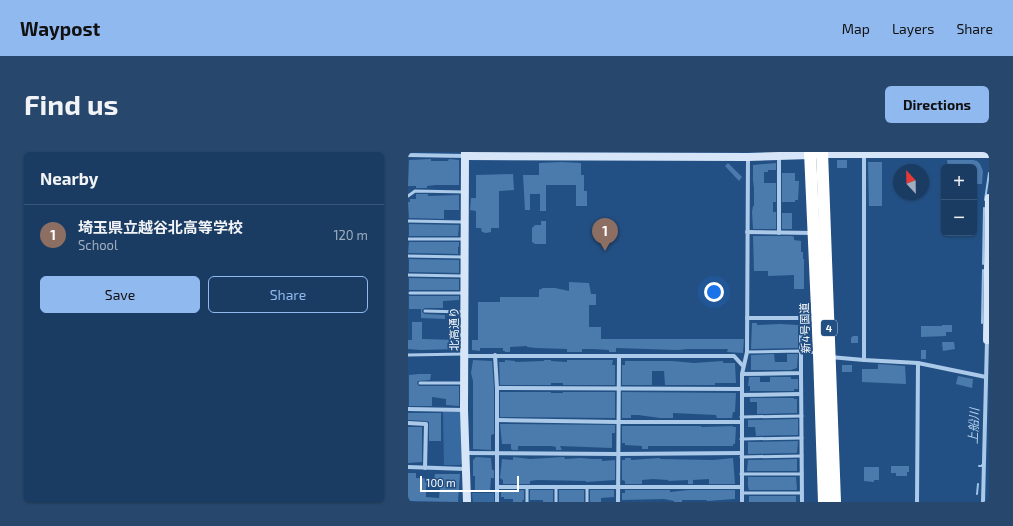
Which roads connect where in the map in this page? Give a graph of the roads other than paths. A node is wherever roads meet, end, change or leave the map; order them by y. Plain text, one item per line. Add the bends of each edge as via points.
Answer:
1 (816, 153) edge
2 (864, 153) edge
3 (465, 154) edge
4 (577, 154) edge
5 (692, 154) edge
6 (988, 154) edge
7 (408, 155) edge
8 (779, 156) junction
9 (748, 157) junction
10 (465, 192) junction
11 (408, 196) edge
12 (989, 198) edge
13 (409, 221) dead end
14 (465, 222) junction
15 (747, 232) junction
16 (779, 233) junction
17 (814, 233) junction
18 (409, 239) dead end
19 (465, 239) junction
20 (408, 256) edge
21 (465, 257) junction
22 (408, 275) edge
23 (465, 276) junction
24 (410, 293) dead end
25 (465, 293) junction
26 (425, 311) dead end
27 (465, 312) junction
28 (747, 318) junction
29 (988, 340) edge
30 (747, 352) junction
31 (801, 352) junction
32 (408, 354) edge
33 (465, 355) junction
34 (495, 355) junction
35 (825, 355) junction
36 (619, 356) junction
37 (864, 360) junction
38 (918, 363) junction
39 (743, 366) junction
40 (742, 374) junction
41 (801, 374) junction
42 (986, 377) junction
43 (420, 383) dead end
44 (464, 383) junction
45 (497, 388) junction
46 (618, 389) junction
47 (742, 389) junction
48 (802, 394) junction
49 (742, 395) junction
50 (408, 409) edge
51 (464, 410) junction
52 (802, 416) junction
53 (741, 419) junction
54 (498, 420) junction
55 (618, 422) junction
56 (408, 423) edge
57 (802, 438) junction
58 (741, 439) junction
59 (466, 453) junction
60 (498, 453) junction
61 (618, 454) junction
62 (741, 455) junction
63 (802, 456) junction
64 (408, 468) edge
65 (425, 468) junction
66 (466, 469) junction
67 (741, 474) junction
68 (802, 474) junction
69 (497, 486) junction
70 (527, 487) junction
71 (556, 487) junction
72 (587, 487) junction
73 (618, 487) junction
74 (742, 487) junction
75 (742, 493) junction
76 (802, 493) junction
77 (468, 502) edge
78 (497, 502) edge
79 (527, 502) edge
80 (556, 502) edge
81 (587, 502) edge
82 (618, 502) edge
83 (742, 502) edge
84 (802, 502) edge
85 (824, 502) edge
86 (835, 502) edge
87 (917, 502) edge
88 (983, 502) edge

1 - 2 street
1 - 8 street
1 - 17 highway, 新4号国道 / 4
1 - 35 highway, 新4号国道 / 4
2 - 6 street
2 - 37 street
3 - 4 street
3 - 7 street
3 - 10 street, 北高通り
4 - 5 street
5 - 9 street
8 - 9 street
8 - 16 street
9 - 15 street
10 - 11 lane via 415,191
10 - 14 street, 北高通り
12 - 29 street
13 - 14 lane
14 - 19 street, 北高通り
15 - 16 street
15 - 28 street
16 - 17 street
17 - 35 highway, 新4号国道 / 4
18 - 19 lane
19 - 21 street, 北高通り
20 - 21 lane
21 - 23 street, 北高通り
22 - 23 lane
23 - 25 street, 北高通り
24 - 25 lane
25 - 27 street, 北高通り
26 - 27 lane
27 - 33 street, 北高通り
28 - 30 street
28 - 31 street via 801,318
29 - 42 street
30 - 31 lane
30 - 39 street
31 - 35 lane
31 - 41 street
32 - 33 lane
33 - 34 street
33 - 44 street, 北高通り
34 - 36 street
34 - 45 street
35 - 37 street
35 - 85 highway, 新4号国道 / 4
35 - 86 highway, 新4号国道 / 4
36 - 39 street via 734,356
36 - 46 street
37 - 38 street
38 - 42 street
38 - 87 street
39 - 40 street
40 - 41 street
40 - 47 street
41 - 48 street
42 - 88 street
43 - 44 lane
44 - 51 street, 北高通り
45 - 46 street
45 - 54 street
46 - 47 street
46 - 55 street
47 - 49 street
48 - 49 street
48 - 52 street
49 - 53 street
50 - 51 street
51 - 59 street, 北高通り
52 - 53 lane
52 - 57 street
53 - 55 street
53 - 58 street
54 - 55 street
54 - 60 street
55 - 61 street
56 - 65 street via 426,424
57 - 58 lane
57 - 63 street
58 - 62 street
59 - 60 street
59 - 66 street, 北高通り
60 - 61 street
60 - 69 street
61 - 62 street
61 - 73 street
62 - 63 lane
62 - 67 street
63 - 68 street
64 - 65 street
65 - 66 street
66 - 77 street, 北高通り
67 - 68 lane
67 - 74 street
68 - 76 street
69 - 70 street
69 - 78 street
70 - 71 street
70 - 79 lane
71 - 72 street
71 - 80 lane
72 - 73 street
72 - 81 lane
73 - 74 street
73 - 82 street
74 - 75 street
75 - 76 lane
75 - 83 street
76 - 84 street

